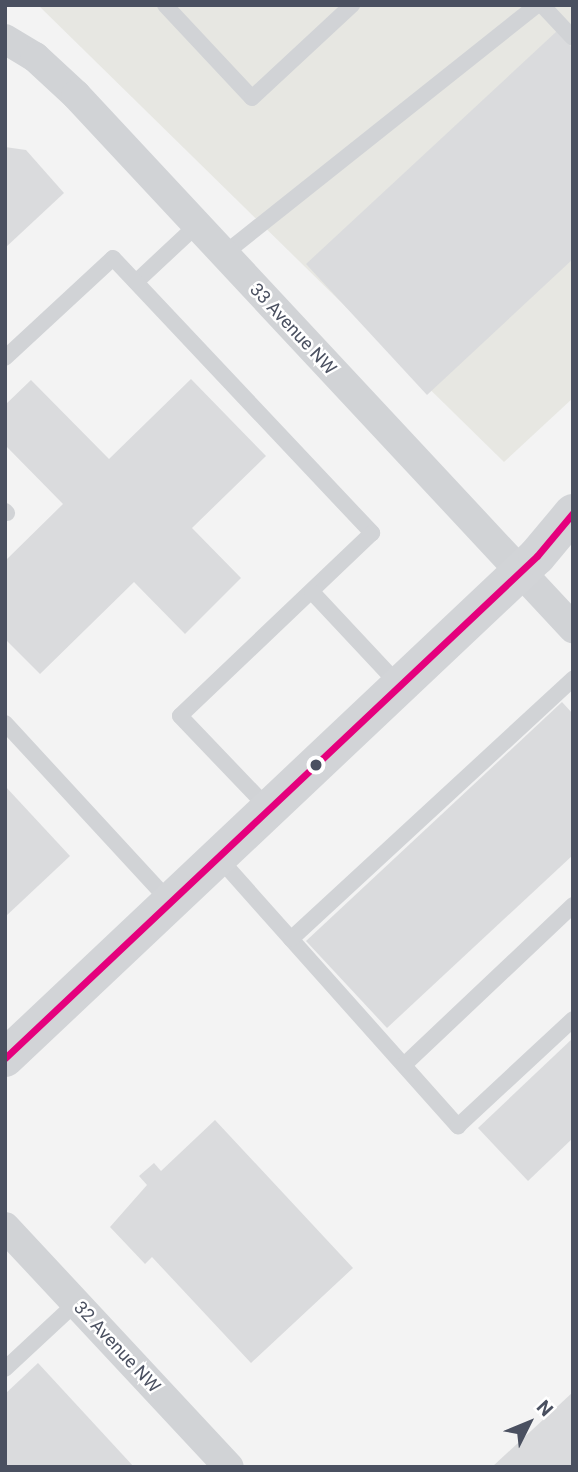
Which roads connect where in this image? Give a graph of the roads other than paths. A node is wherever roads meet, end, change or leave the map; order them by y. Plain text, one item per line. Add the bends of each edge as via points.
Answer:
1 (165, 5) edge
2 (352, 5) edge
3 (540, 5) edge
4 (573, 38) edge
5 (5, 39) edge
6 (197, 225) junction
7 (224, 254) junction
8 (136, 282) junction
9 (5, 358) edge
10 (573, 513) edge
11 (573, 532) edge
12 (528, 564) junction
13 (312, 592) junction
14 (573, 628) edge
15 (573, 679) edge
16 (398, 684) junction
17 (5, 723) edge
18 (268, 808) junction
19 (218, 857) junction
20 (170, 902) junction
21 (573, 905) edge
22 (291, 939) junction
23 (573, 1019) edge
24 (7, 1051) edge
25 (404, 1065) junction
26 (5, 1227) edge
27 (76, 1303) junction
28 (5, 1369) edge
29 (229, 1467) edge

1 - 2 lane via 252,98
3 - 4 lane
3 - 7 lane
5 - 6 street, 33 Avenue NW via 58,77
6 - 7 street, 33 Avenue NW
6 - 8 lane
7 - 12 street, 33 Avenue NW
8 - 9 lane via 113,258
8 - 13 lane via 372,533
10 - 12 main road
11 - 12 main road
12 - 14 street, 33 Avenue NW
12 - 16 main road
13 - 16 lane
13 - 18 lane via 180,716
15 - 22 lane
16 - 18 main road
17 - 20 lane
18 - 19 main road
19 - 20 main road
19 - 22 lane
20 - 24 main road
21 - 25 lane
22 - 25 lane
23 - 25 lane via 458,1126
26 - 27 street, 32 Avenue NW
27 - 28 lane
27 - 29 street, 32 Avenue NW

